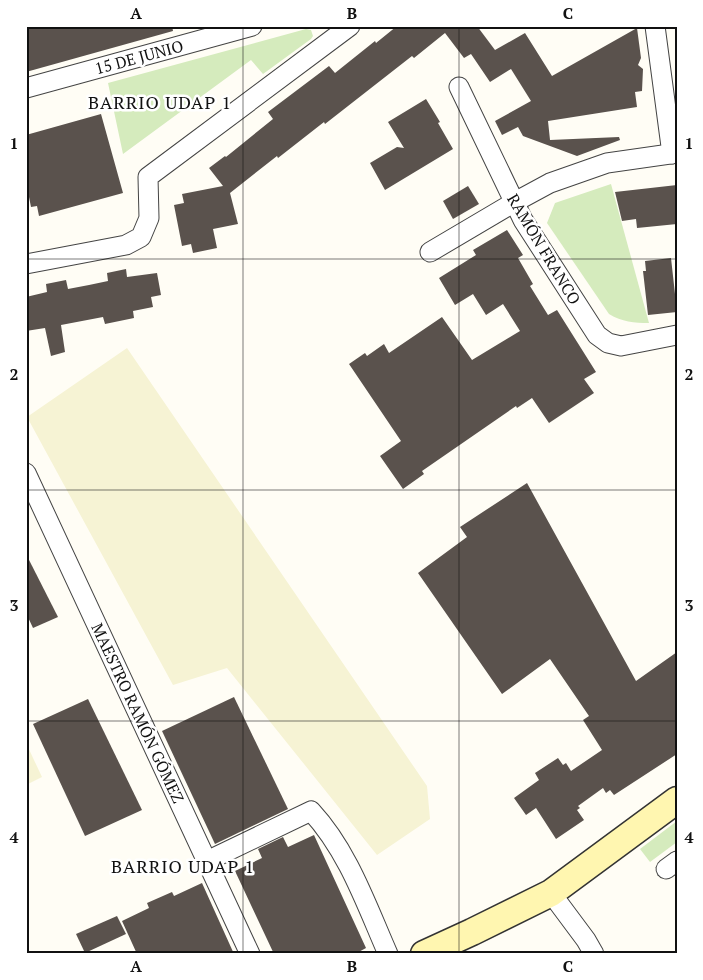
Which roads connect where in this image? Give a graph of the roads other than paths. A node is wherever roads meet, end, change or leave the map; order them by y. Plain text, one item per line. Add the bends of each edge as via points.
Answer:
1 (252, 26) edge
2 (350, 26) edge
3 (655, 26) edge
4 (459, 87) dead end
5 (26, 88) edge
6 (675, 154) edge
7 (513, 203) junction
8 (430, 252) dead end
9 (26, 264) edge
10 (676, 336) edge
11 (26, 473) edge
12 (677, 800) edge
13 (207, 861) junction
14 (551, 893) junction
15 (250, 954) edge
16 (388, 954) edge
17 (424, 954) edge
18 (594, 954) edge

1 - 5 street, 15 DE JUNIO
2 - 9 street via 148,177 149,218 142,237 126,245
3 - 6 street
4 - 7 street, RAMÓN FRANCO
6 - 7 street via 607,163 550,184
7 - 8 street
7 - 10 street, RAMÓN FRANCO via 597,334 608,343 621,346
11 - 13 street, MAESTRO RAMÓN GÓMEZ
12 - 14 main road
13 - 15 street, MAESTRO RAMÓN GÓMEZ
13 - 16 street via 311,811 328,830 356,878
14 - 17 main road
14 - 18 street

